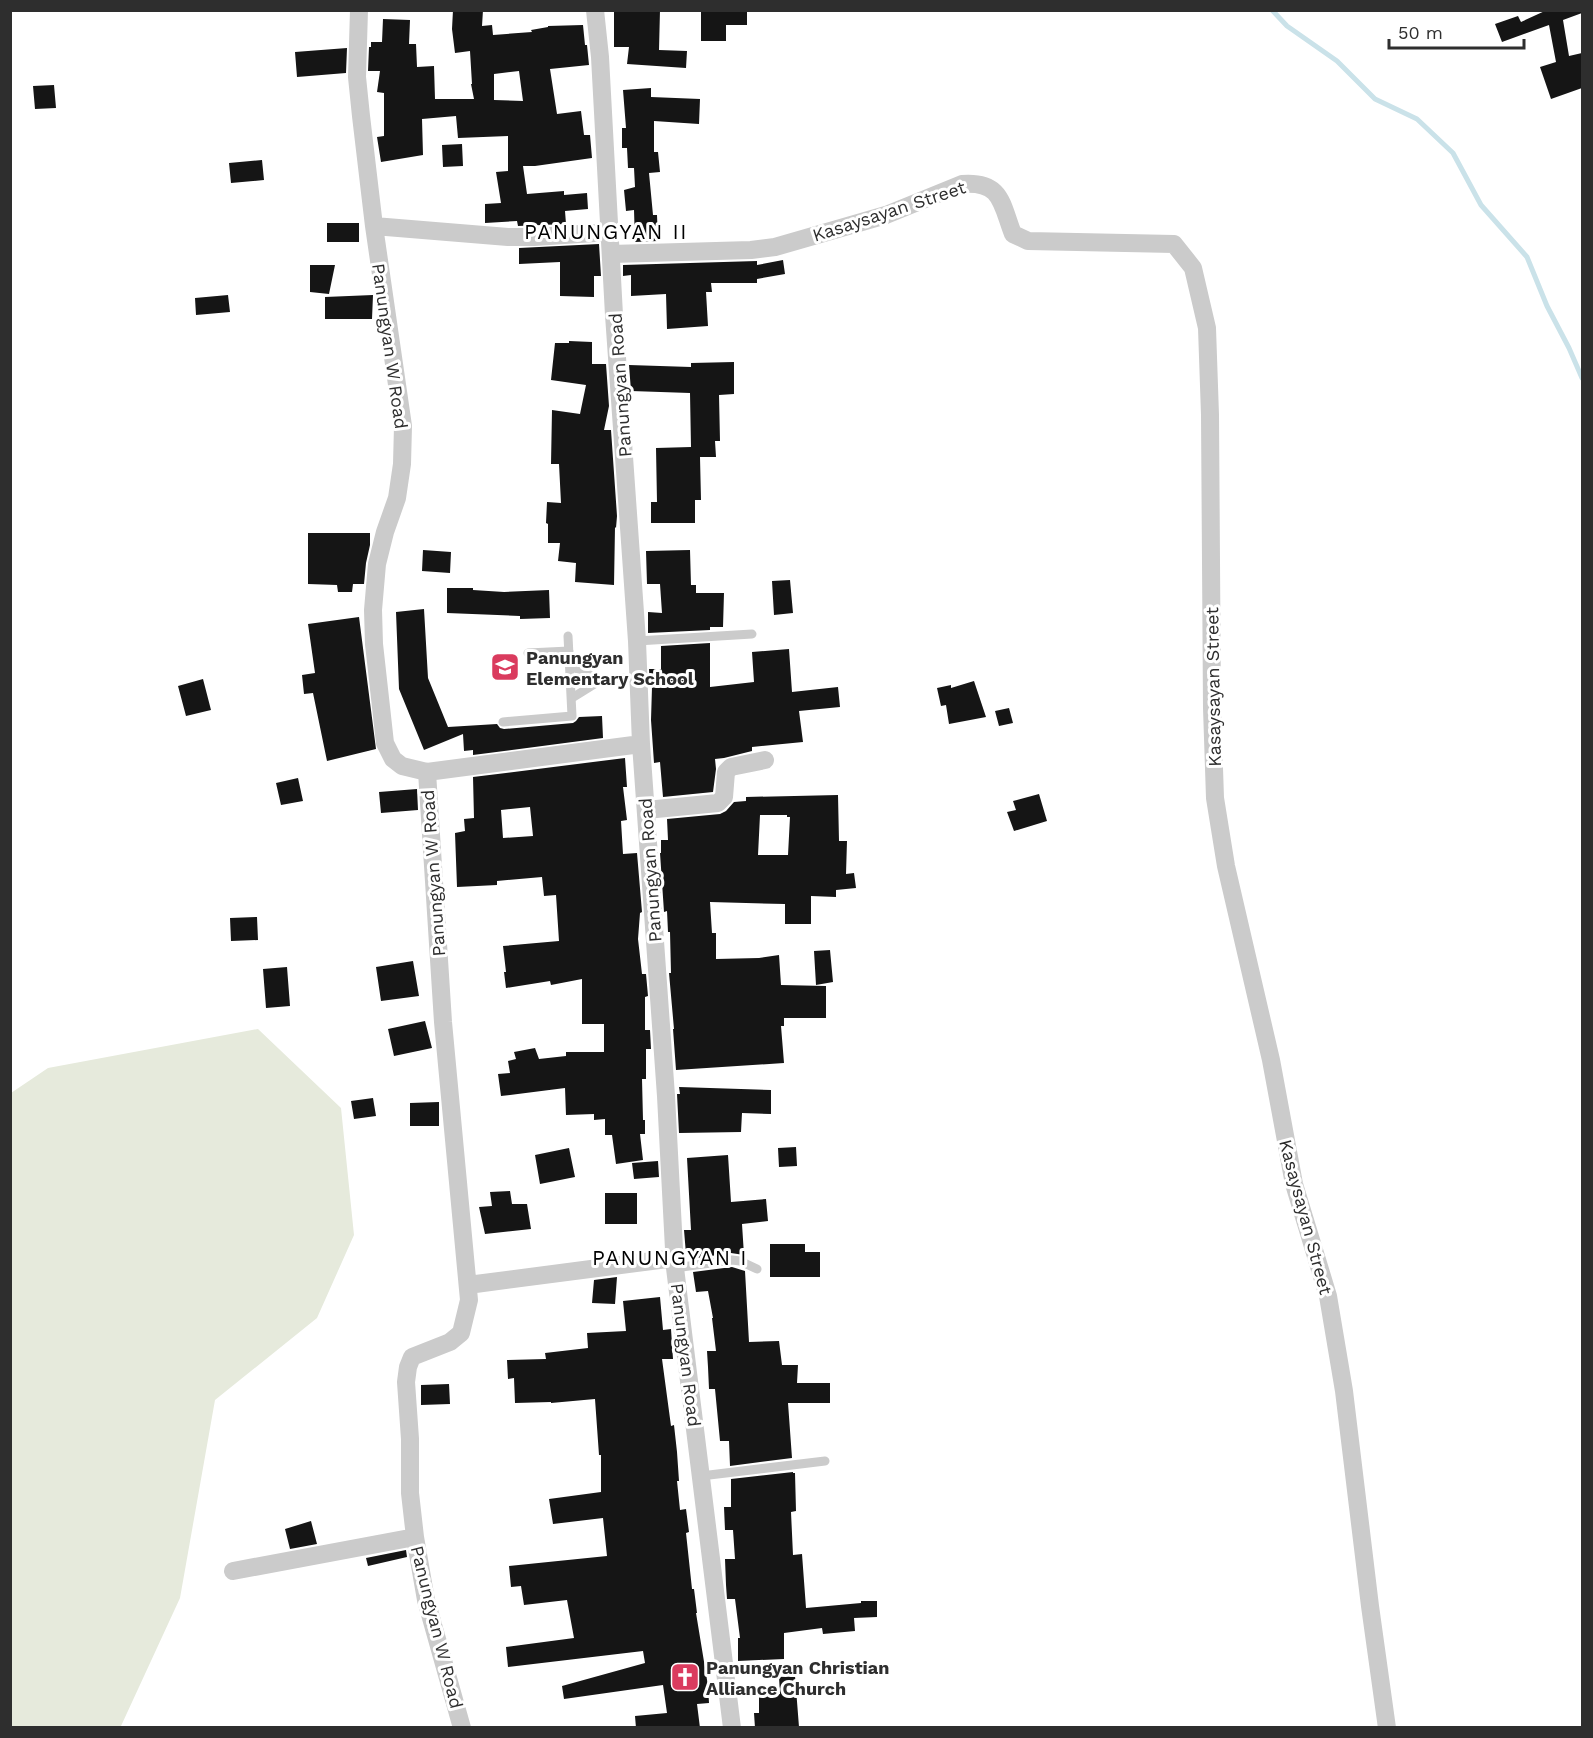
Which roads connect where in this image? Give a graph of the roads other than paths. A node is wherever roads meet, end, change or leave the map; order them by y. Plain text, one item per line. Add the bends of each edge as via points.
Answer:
1 (359, 10) edge
2 (595, 10) edge
3 (374, 226) junction
4 (610, 232) junction
5 (611, 254) junction
6 (752, 634) dead end
7 (568, 636) dead end
8 (638, 641) junction
9 (569, 651) junction
10 (528, 653) dead end
11 (571, 666) junction
12 (639, 677) junction
13 (601, 680) junction
14 (572, 698) junction
15 (503, 722) dead end
16 (641, 744) junction
17 (765, 760) dead end
18 (427, 772) junction
19 (646, 810) junction
20 (675, 1263) junction
21 (756, 1269) dead end
22 (468, 1286) junction
23 (825, 1461) dead end
24 (701, 1476) junction
25 (415, 1537) junction
26 (233, 1571) dead end
27 (462, 1728) edge
28 (732, 1728) edge
29 (1387, 1728) edge

1 - 3 street, Panungyan W Road via 357,77
2 - 4 street, Panungyan Road
3 - 4 street via 508,237
3 - 18 street, Panungyan W Road via 403,426 397,498 377,564 373,610 381,721 393,759 402,766
4 - 5 street, Panungyan Road
5 - 8 street, Panungyan Road
5 - 29 street, Kasaysayan Street via 775,248 886,215 962,184 974,183 988,185 999,195 1013,234 1028,241 1173,244 1193,268 1207,328 1215,798 1294,1184 1328,1296
6 - 8 lane
7 - 9 lane
8 - 12 street, Panungyan Road
9 - 10 lane
9 - 11 lane
11 - 13 lane
11 - 14 lane
12 - 13 lane
12 - 16 street, Panungyan Road
13 - 14 lane
14 - 15 lane via 572,716
16 - 18 street
16 - 19 street, Panungyan Road
17 - 19 street via 728,769 724,797 718,802
18 - 22 street, Panungyan W Road via 443,1023
19 - 20 street, Panungyan Road
20 - 21 lane via 732,1260
20 - 22 street
20 - 24 street, Panungyan Road
22 - 25 street, Panungyan W Road via 469,1300 461,1333 450,1342 412,1357 408,1367 410,1493
23 - 24 lane
24 - 28 street, Panungyan Road
25 - 26 street
25 - 27 street, Panungyan W Road via 426,1600

